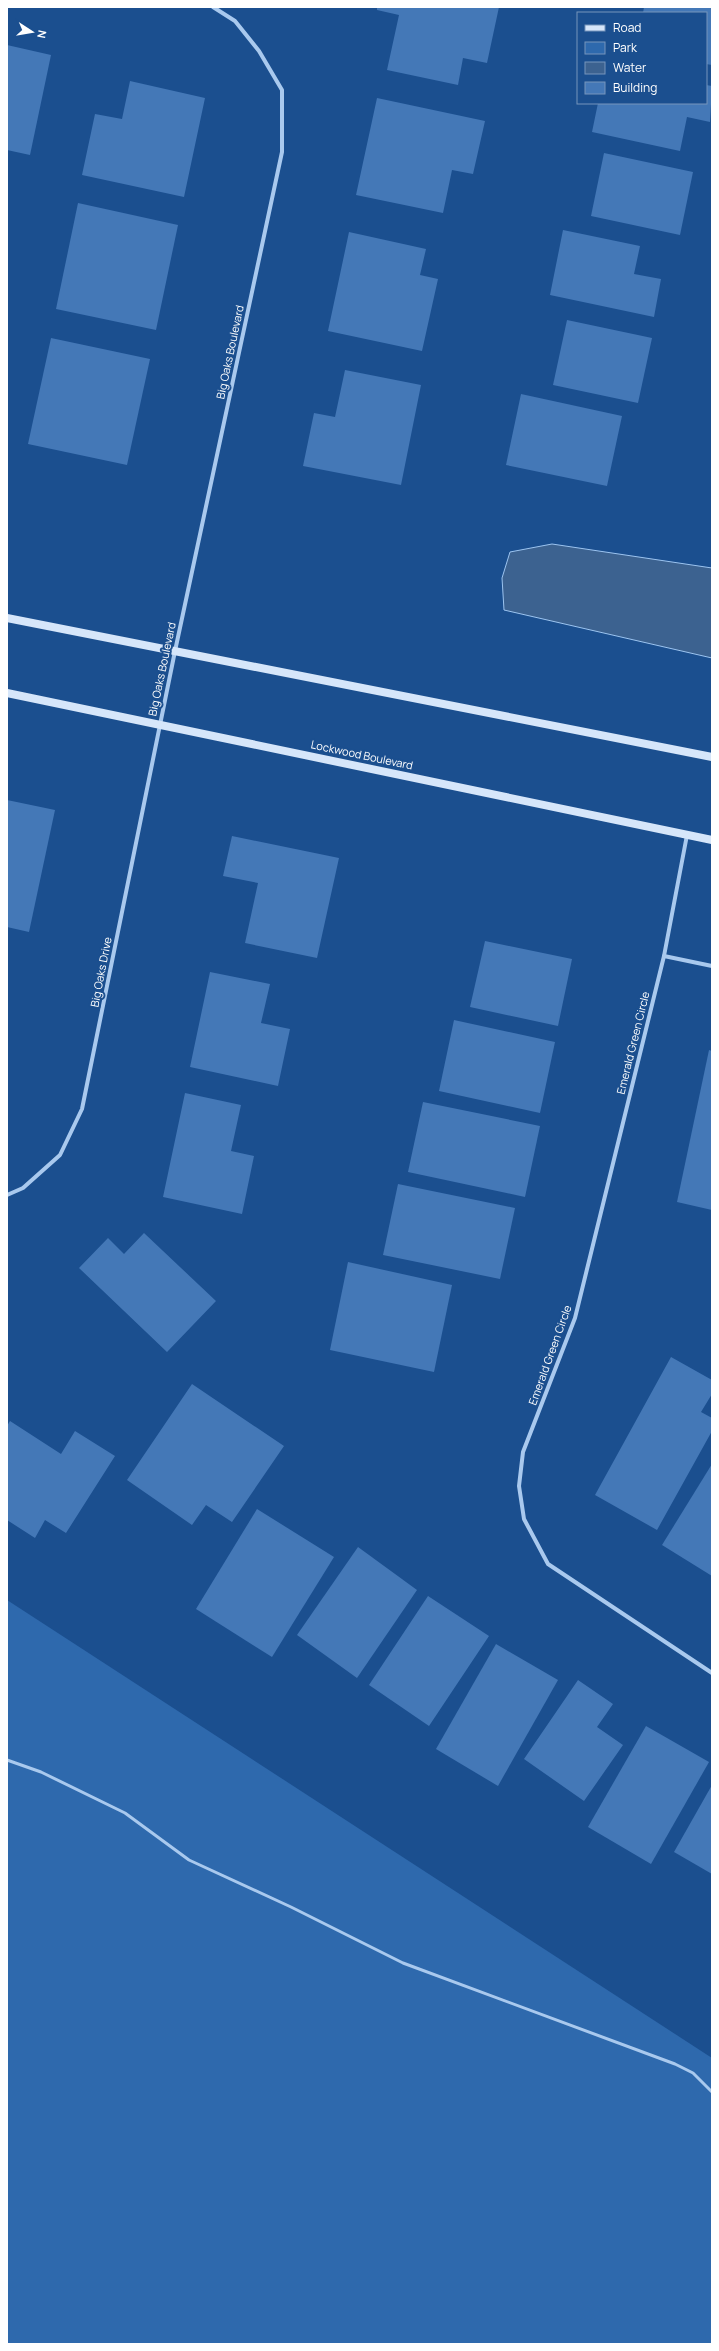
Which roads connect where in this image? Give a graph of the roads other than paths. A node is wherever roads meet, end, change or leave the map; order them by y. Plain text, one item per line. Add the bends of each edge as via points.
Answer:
1 (213, 7) edge
2 (7, 618) edge
3 (174, 651) junction
4 (7, 693) edge
5 (160, 724) junction
6 (712, 757) edge
7 (687, 835) junction
8 (712, 840) edge
9 (664, 956) junction
10 (712, 966) edge
11 (7, 1194) edge
12 (712, 1673) edge
13 (7, 1760) edge
14 (712, 2092) edge

1 - 3 street, Big Oaks Boulevard via 235,20 259,51 282,90 282,152
2 - 3 main road
3 - 5 street, Big Oaks Boulevard
3 - 6 main road
4 - 5 main road, Lockwood Boulevard
5 - 7 main road, Lockwood Boulevard
5 - 11 street, Big Oaks Drive via 82,1108 60,1156 23,1188
7 - 8 main road, Lockwood Boulevard
7 - 9 street, Emerald Green Circle
9 - 10 street
9 - 12 street, Emerald Green Circle via 575,1318 523,1452 519,1486 524,1519 548,1564
13 - 14 lane via 34,1769 125,1813 189,1860 397,1960 675,2064 693,2073

